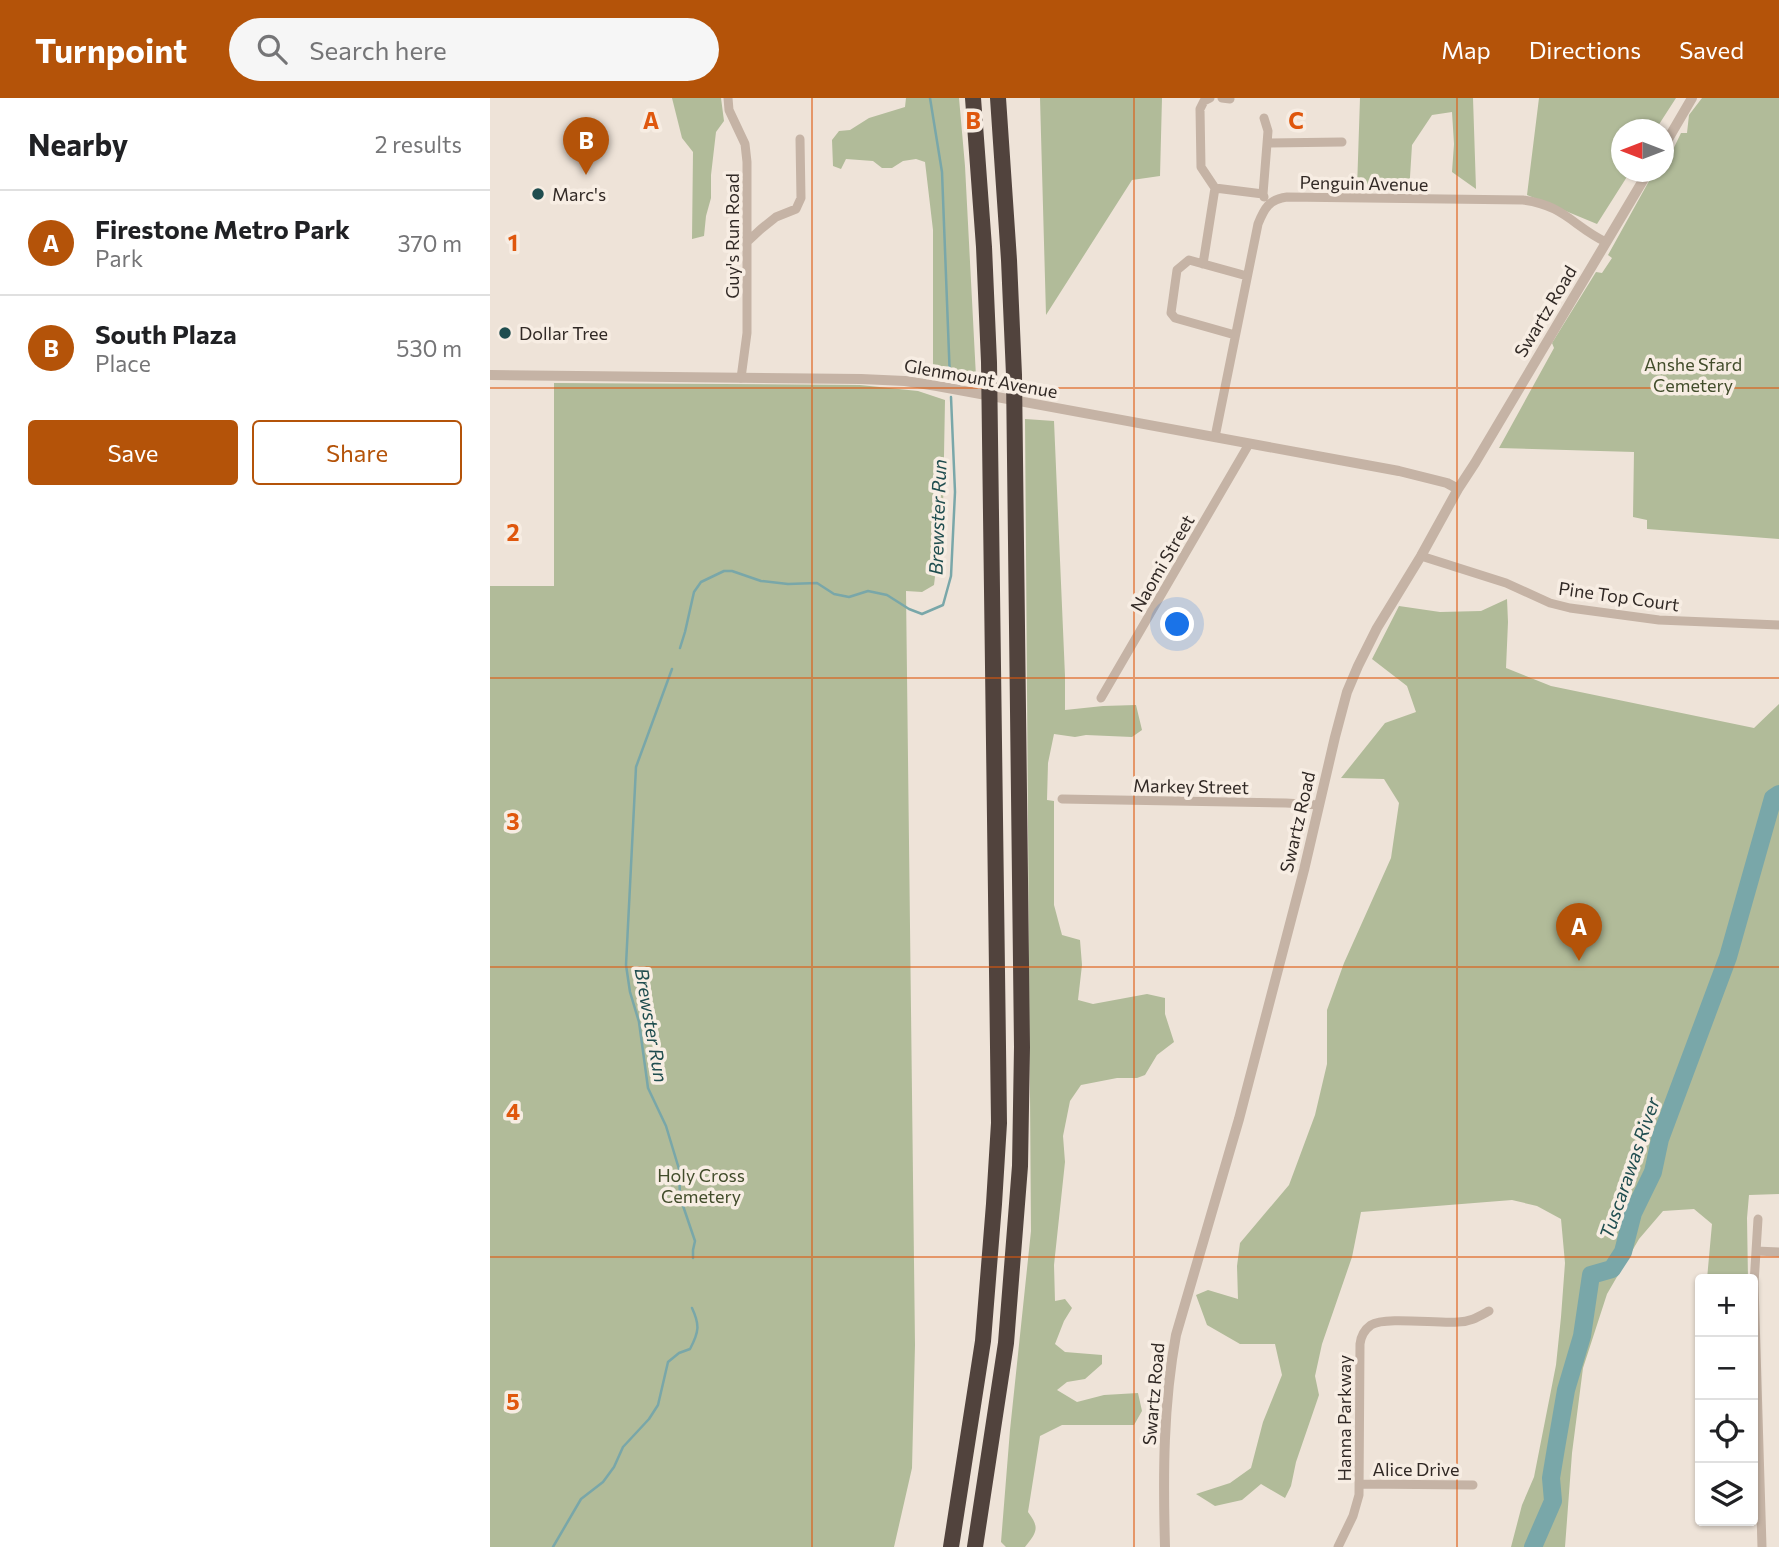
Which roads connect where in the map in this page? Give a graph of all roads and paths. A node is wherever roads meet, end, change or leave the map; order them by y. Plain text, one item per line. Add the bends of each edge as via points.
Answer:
1 (728, 98) edge
2 (973, 98) edge
3 (998, 98) edge
4 (1210, 98) edge
5 (1692, 98) edge
6 (1264, 118) dead end
7 (1674, 129) edge
8 (800, 139) dead end
9 (1267, 142) junction
10 (1342, 142) dead end
11 (1642, 182) edge
12 (1215, 188) junction
13 (1263, 194) junction
14 (1266, 205) junction
15 (747, 242) junction
16 (1606, 242) junction
17 (1203, 264) junction
18 (1247, 276) junction
19 (1235, 335) junction
20 (490, 375) edge
21 (741, 378) junction
22 (1215, 437) junction
23 (1249, 444) junction
24 (1458, 489) junction
25 (1420, 556) junction
26 (1779, 625) edge
27 (1101, 698) dead end
28 (1062, 799) dead end
29 (1319, 805) junction
30 (1758, 1219) dead end
31 (1756, 1251) junction
32 (1779, 1252) edge
33 (1489, 1311) dead end
34 (1360, 1484) junction
35 (1473, 1485) dead end
36 (951, 1547) edge
37 (975, 1547) edge
38 (1165, 1547) edge
39 (1338, 1547) edge
40 (1762, 1547) edge

1 - 15 street, Guy's Run Road via 745,144
2 - 36 highway via 989,370 999,1124 983,1341
3 - 37 highway via 1014,375 1022,1047 1020,1166 1006,1343
4 - 12 street via 1200,109 1201,167
5 - 7 street
6 - 9 street
8 - 15 street via 796,209 776,218
9 - 10 street
9 - 13 street
11 - 16 street, Swartz Road
12 - 13 street
12 - 17 street
13 - 14 street
14 - 16 street, Penguin Avenue via 1287,197 1523,200 1561,212
14 - 18 street
15 - 21 street, Guy's Run Road via 747,333
16 - 24 street, Swartz Road
17 - 18 street
17 - 19 street via 1189,260 1177,270 1171,313
18 - 19 street
19 - 22 street
20 - 21 street, Glenmount Avenue
21 - 22 street, Glenmount Avenue via 905,382
22 - 23 street, Glenmount Avenue
23 - 24 street, Glenmount Avenue via 1424,477
23 - 27 street, Naomi Street
24 - 25 street, Swartz Road
25 - 26 street, Pine Top Court via 1570,608 1659,620
25 - 29 street, Swartz Road via 1358,666 1341,711
28 - 29 street, Markey Street
29 - 38 street, Swartz Road via 1239,1119 1176,1335 1167,1399
30 - 31 street
31 - 32 street
31 - 40 street
33 - 34 street, Hanna Parkway via 1474,1320 1383,1322 1364,1331 1360,1344
34 - 35 street, Alice Drive
34 - 39 street, Hanna Parkway via 1355,1512

